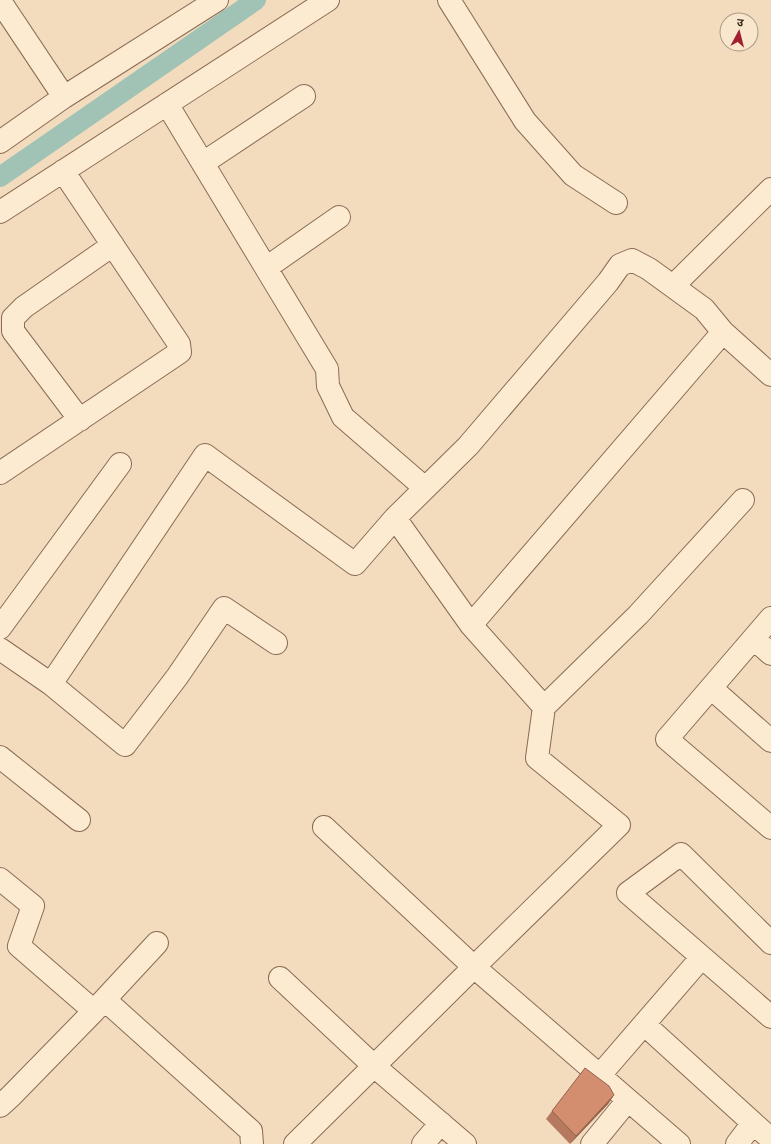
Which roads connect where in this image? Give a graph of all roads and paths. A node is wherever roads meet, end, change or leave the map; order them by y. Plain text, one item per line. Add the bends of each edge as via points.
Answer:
1 (328, 0) edge
2 (449, 0) edge
3 (0, 1) edge
4 (215, 1) edge
5 (304, 96) dead end
6 (64, 97) junction
7 (167, 104) junction
8 (0, 142) edge
9 (203, 163) junction
10 (63, 171) junction
11 (771, 189) edge
12 (616, 203) dead end
13 (0, 212) edge
14 (339, 217) dead end
15 (113, 245) junction
16 (266, 268) junction
17 (672, 286) junction
18 (723, 332) junction
19 (771, 375) edge
20 (80, 420) junction
21 (120, 464) dead end
22 (0, 473) edge
23 (425, 488) junction
24 (743, 500) dead end
25 (395, 518) junction
26 (771, 618) edge
27 (471, 625) junction
28 (0, 628) edge
29 (754, 639) junction
30 (276, 643) dead end
31 (0, 649) edge
32 (771, 654) edge
33 (51, 684) junction
34 (711, 688) junction
35 (544, 707) junction
36 (771, 741) edge
37 (0, 757) edge
38 (78, 820) dead end
39 (324, 827) dead end
40 (771, 828) edge
41 (0, 879) edge
42 (157, 943) dead end
43 (771, 943) edge
44 (702, 957) junction
45 (474, 967) junction
46 (280, 978) dead end
47 (99, 1005) junction
48 (771, 1017) edge
49 (644, 1024) junction
50 (374, 1066) junction
51 (600, 1075) junction
52 (628, 1100) junction
53 (0, 1106) edge
54 (441, 1123) junction
55 (753, 1123) junction
56 (771, 1139) edge
57 (252, 1144) edge
58 (295, 1144) edge
59 (423, 1144) edge
60 (465, 1144) edge
61 (592, 1144) edge
62 (679, 1144) edge
63 (737, 1144) edge

1 - 7 street
2 - 12 street via 525,121 573,176
3 - 6 street
4 - 6 street
5 - 9 street
6 - 8 street
7 - 9 street
7 - 10 street
9 - 16 street
10 - 13 street
10 - 15 street
11 - 17 street
14 - 16 street
15 - 20 street via 180,344 180,352
15 - 20 street via 24,306 12,318 13,331
16 - 23 street via 327,369 328,386 343,417
17 - 18 street via 704,309
17 - 23 street via 632,260 620,265 468,446
18 - 19 street
18 - 27 street
20 - 22 street
21 - 28 street
23 - 25 street
24 - 35 street via 638,615
25 - 27 street
25 - 33 street via 355,564 205,454
26 - 29 street
27 - 35 street
29 - 32 street
29 - 34 street
30 - 33 street via 224,608 177,677 125,745
31 - 33 street
34 - 36 street
34 - 40 street via 667,739
35 - 45 street via 537,758 619,825
37 - 38 street
39 - 45 street
41 - 47 street via 33,906 19,946
42 - 47 street
43 - 44 street via 681,854 628,893
44 - 48 street
44 - 49 street
45 - 50 street
45 - 51 street
46 - 50 street
47 - 53 street
47 - 57 street via 251,1131
49 - 51 street
49 - 55 street
50 - 54 street
50 - 58 street
51 - 52 street
52 - 61 street
52 - 62 street
54 - 59 street
54 - 60 street
55 - 56 street
55 - 63 street

